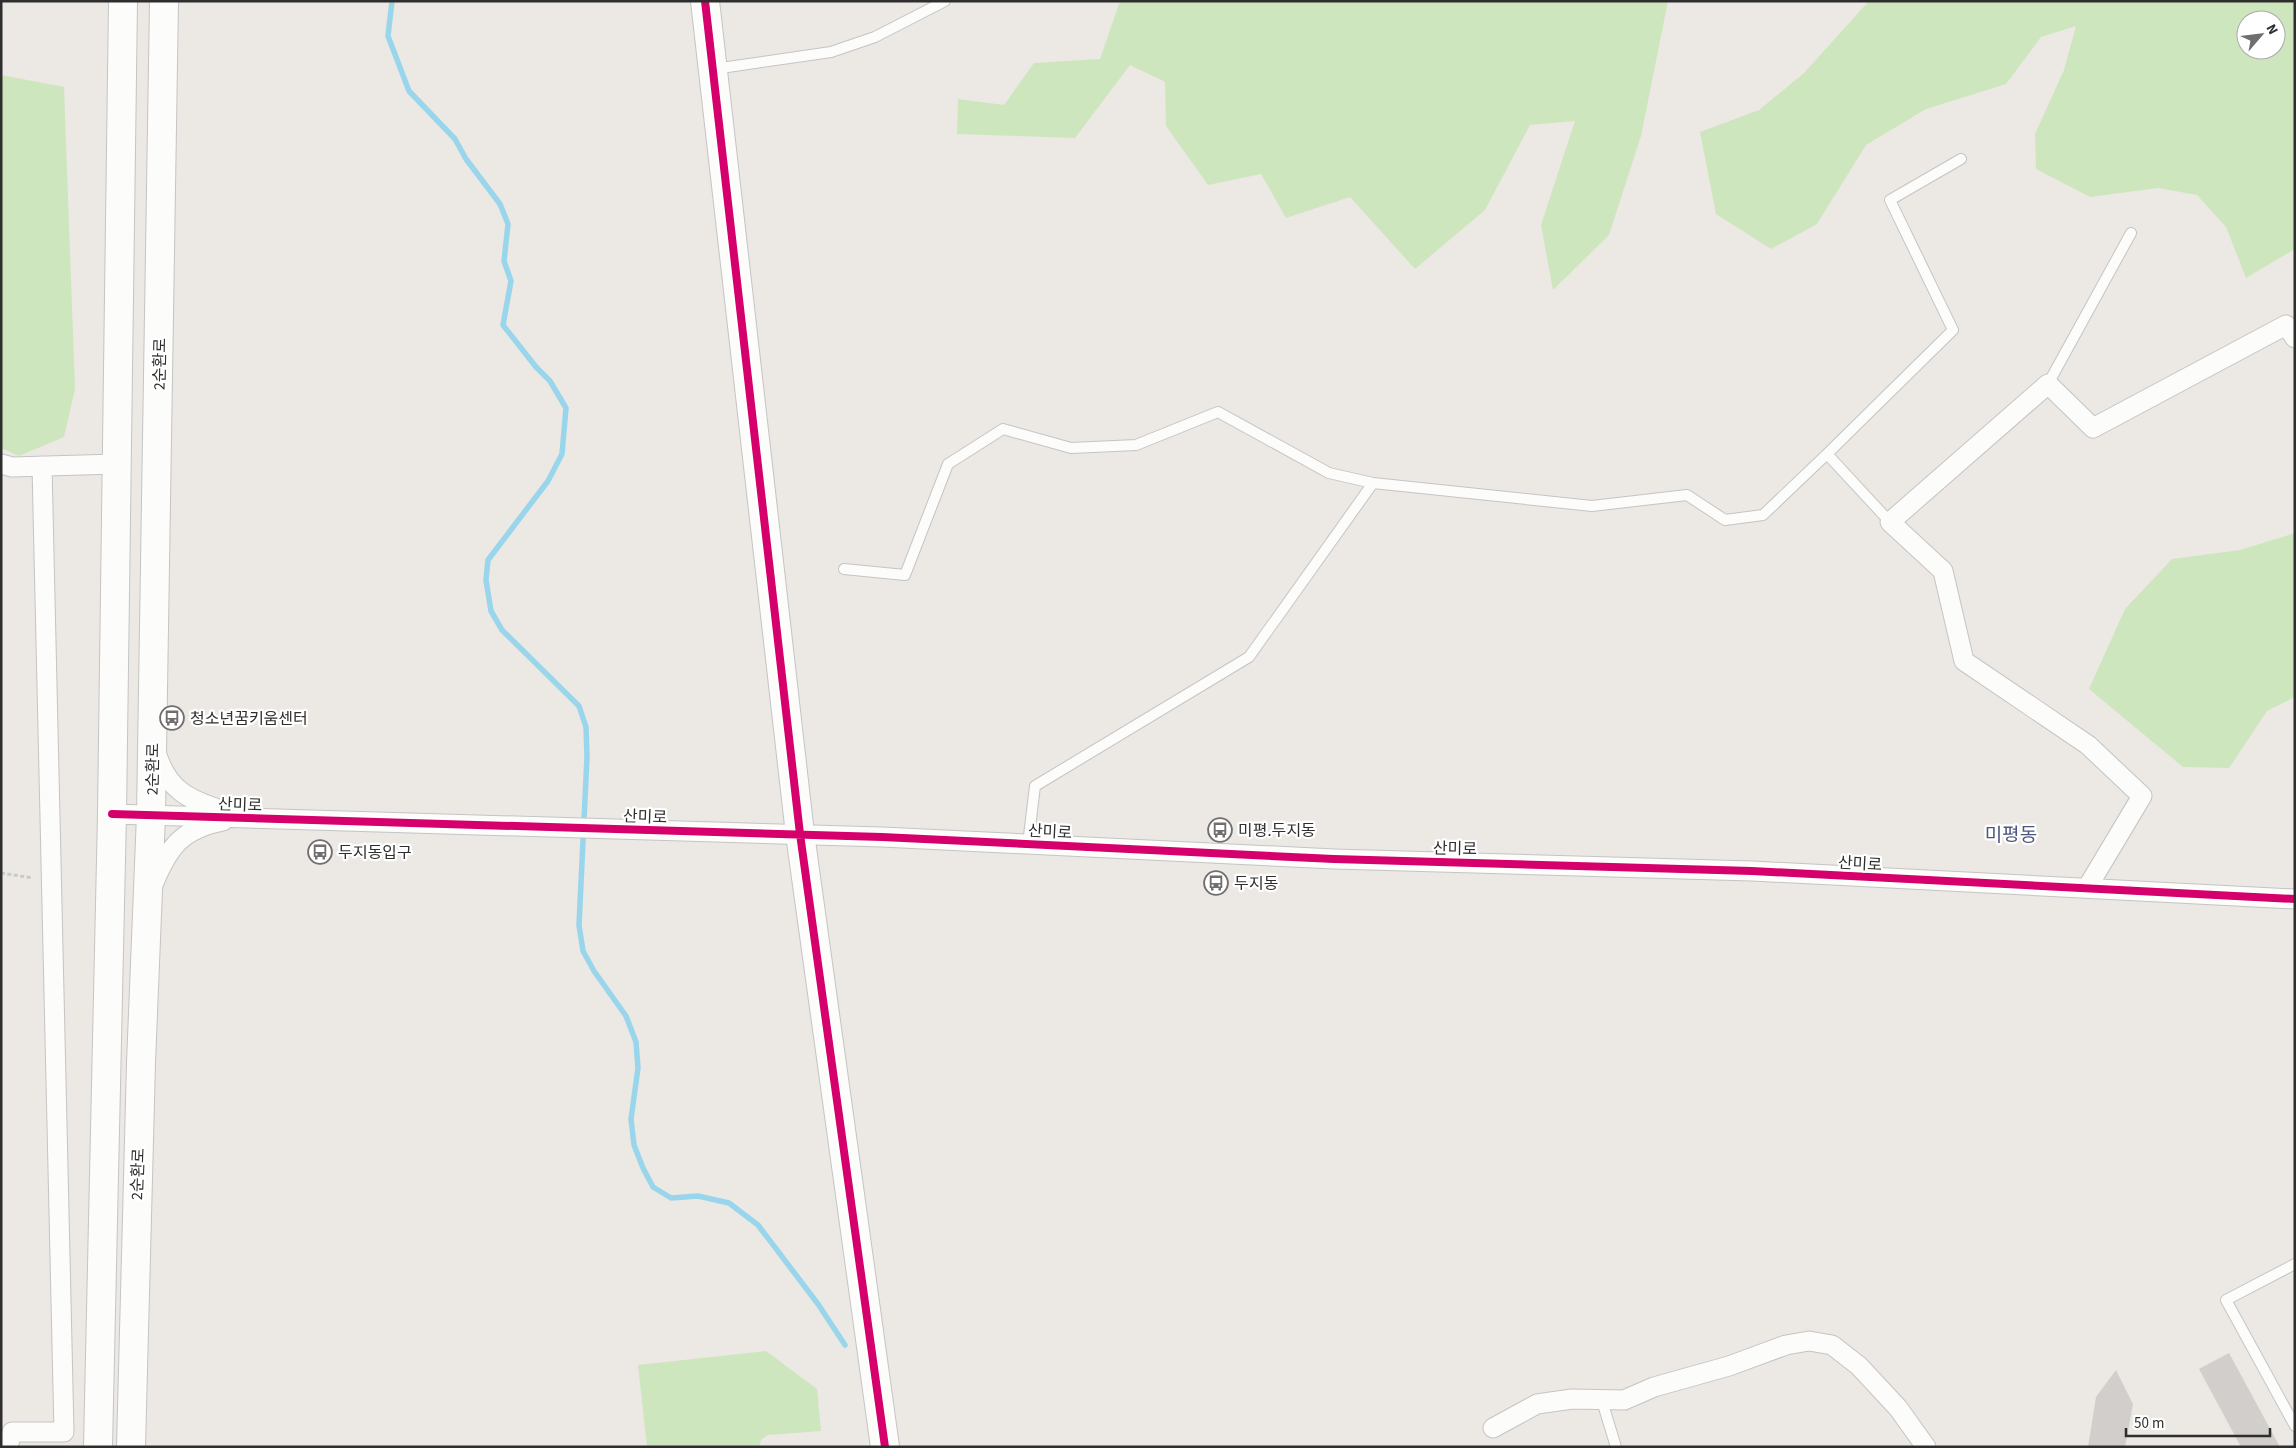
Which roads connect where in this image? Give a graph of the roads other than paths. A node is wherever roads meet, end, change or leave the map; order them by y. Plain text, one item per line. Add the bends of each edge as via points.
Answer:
1 (123, 1) edge
2 (164, 1) edge
3 (705, 1) edge
4 (945, 1) edge
5 (713, 69) junction
6 (1961, 159) dead end
7 (2131, 233) dead end
8 (2295, 338) edge
9 (2048, 384) junction
10 (1827, 454) junction
11 (1, 464) edge
12 (116, 464) junction
13 (42, 466) junction
14 (1373, 483) junction
15 (1890, 522) junction
16 (844, 568) dead end
17 (153, 733) junction
18 (112, 814) junction
19 (151, 815) junction
20 (244, 818) junction
21 (800, 834) junction
22 (1028, 844) junction
23 (2087, 888) junction
24 (2295, 899) edge
25 (147, 900) junction
26 (2295, 1264) edge
27 (1602, 1400) junction
28 (2295, 1426) edge
29 (1493, 1428) dead end
30 (8, 1447) edge
31 (98, 1447) edge
32 (130, 1447) edge
33 (885, 1447) edge
34 (1616, 1447) edge
35 (1926, 1447) edge

1 - 12 street, 2순환로
2 - 17 street, 2순환로
3 - 5 street
4 - 5 lane via 875,37 831,52
5 - 21 street
6 - 10 lane via 1890,200 1953,330
7 - 9 lane
8 - 9 street via 2286,325 2093,428
9 - 15 street
10 - 14 lane via 1763,515 1725,520 1687,495 1592,506
10 - 15 lane
11 - 13 street
12 - 13 street
12 - 18 street, 2순환로
13 - 30 street via 64,1432 12,1432
14 - 16 lane via 1329,473 1218,412 1136,445 1070,448 1003,429 948,464 906,575
14 - 22 lane via 1249,657 1035,786
15 - 23 street via 1943,571 1964,661 2088,745 2142,796
17 - 19 street, 2순환로
17 - 20 street via 161,767 176,788 191,800
18 - 19 street, 산미로
18 - 31 street, 2순환로
19 - 20 street, 산미로
19 - 25 street, 2순환로
20 - 21 street, 산미로
20 - 25 street via 203,827 174,844
21 - 22 street, 산미로
21 - 33 street
22 - 23 street, 산미로 via 1334,859 1752,871
23 - 24 street, 산미로
25 - 32 street, 2순환로
26 - 28 lane via 2226,1300
27 - 29 street via 1572,1399 1537,1404
27 - 34 lane
27 - 35 street via 1624,1400 1654,1387 1729,1366 1786,1345 1809,1342 1832,1345 1859,1366 1898,1408

